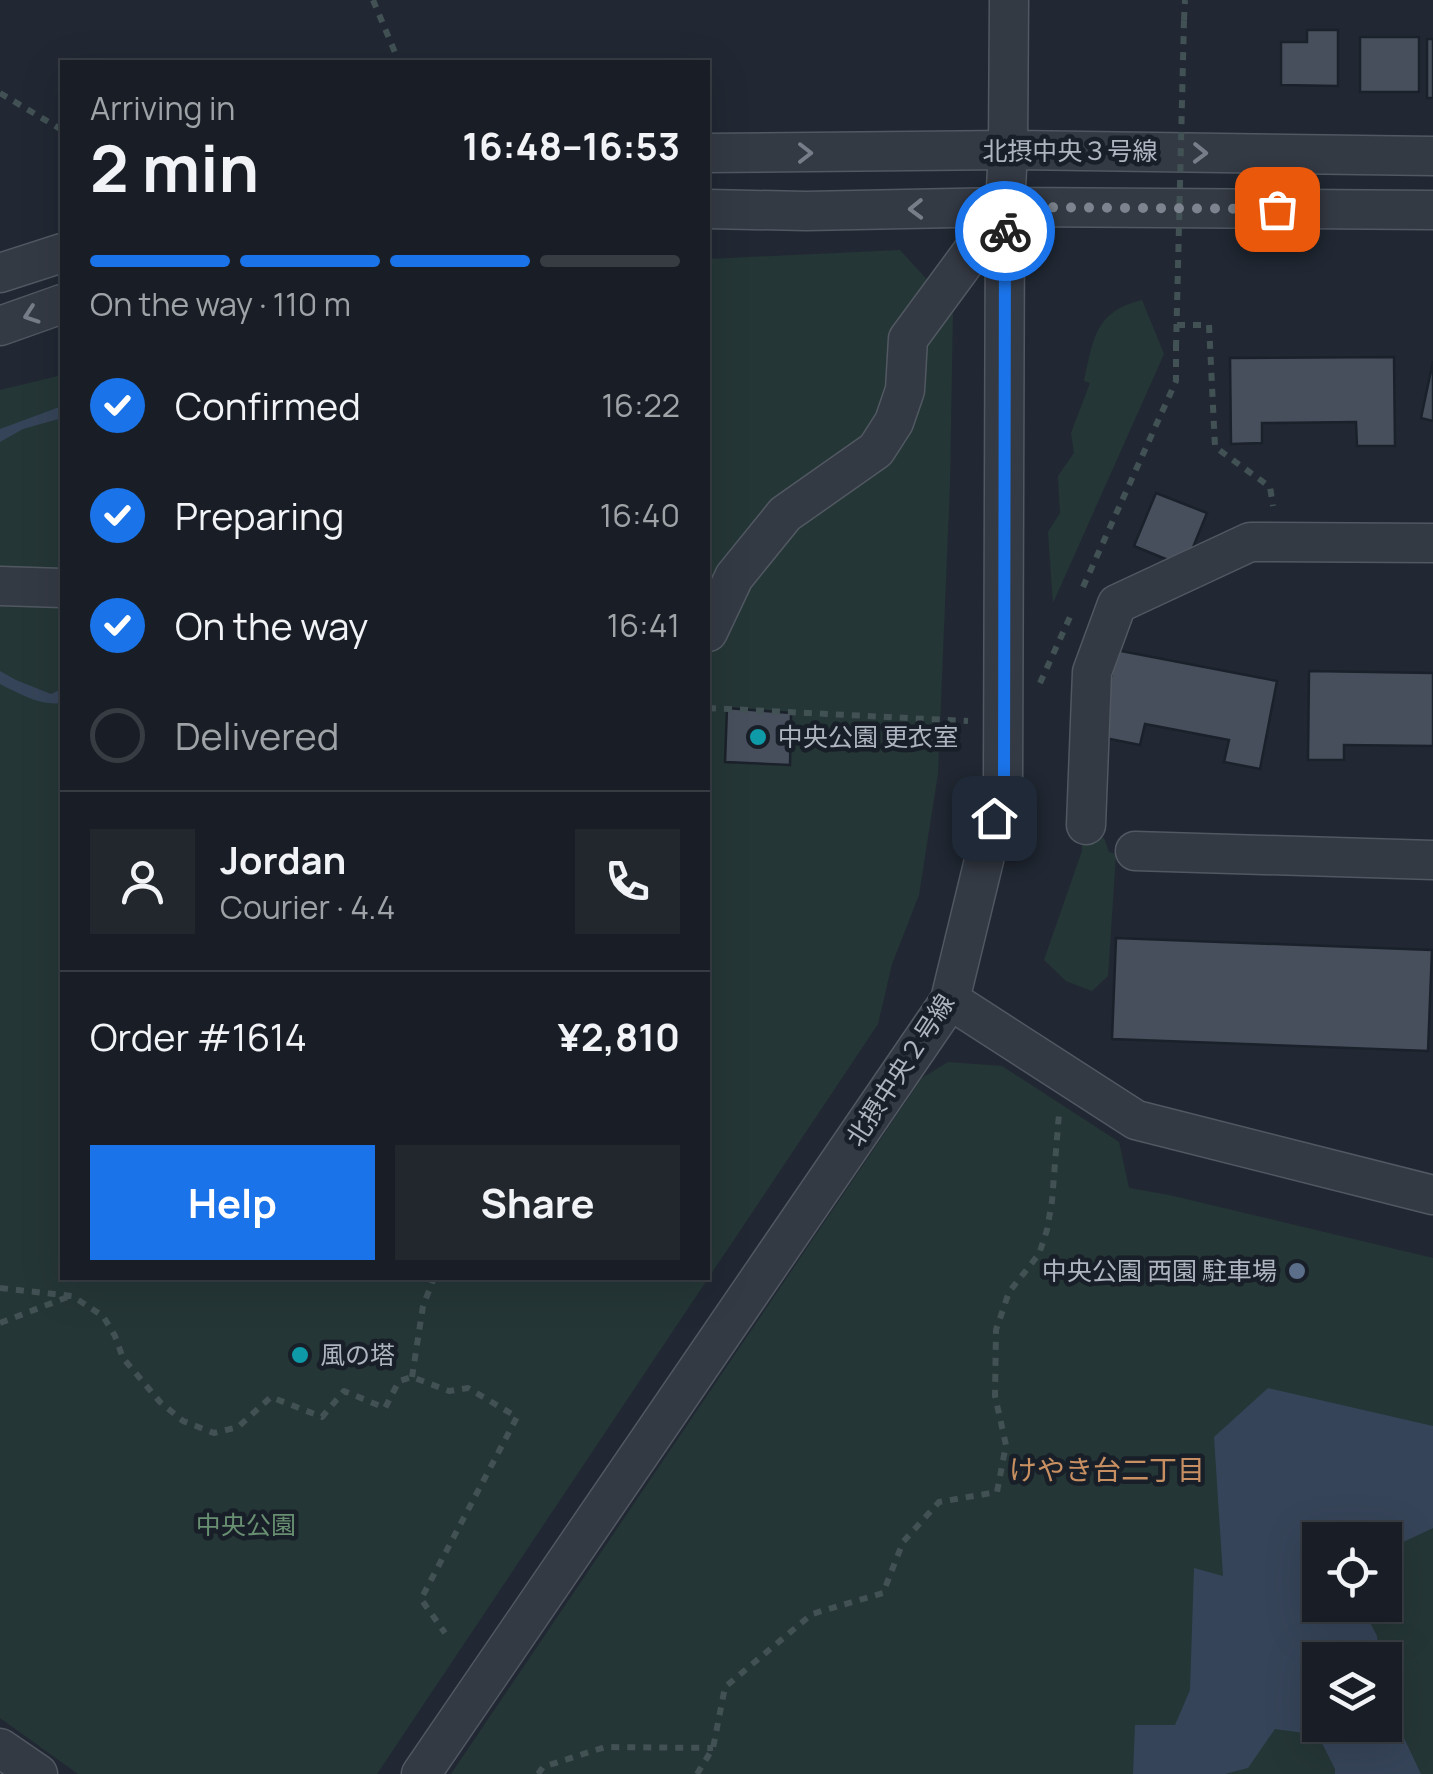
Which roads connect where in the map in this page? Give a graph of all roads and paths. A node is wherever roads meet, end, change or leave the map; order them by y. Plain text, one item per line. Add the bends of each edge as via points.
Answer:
1 (372, 0) edge
2 (1009, 0) edge
3 (1186, 0) edge
4 (399, 60) edge
5 (0, 92) edge
6 (60, 129) edge
7 (1008, 150) junction
8 (710, 153) edge
9 (1433, 156) edge
10 (1005, 207) junction
11 (710, 209) edge
12 (1433, 210) edge
13 (60, 254) edge
14 (0, 273) edge
15 (60, 305) edge
16 (1177, 325) junction
17 (0, 326) edge
18 (1277, 542) junction
19 (1433, 544) edge
20 (0, 586) edge
21 (60, 588) edge
22 (710, 628) edge
23 (1036, 691) dead end
24 (710, 708) edge
25 (1004, 723) junction
26 (1086, 825) dead end
27 (1135, 851) dead end
28 (1433, 860) edge
29 (950, 1000) junction
30 (1061, 1072) junction
31 (1433, 1195) edge
32 (433, 1280) edge
33 (0, 1288) edge
34 (72, 1296) junction
35 (0, 1322) edge
36 (412, 1377) junction
37 (445, 1633) dead end
38 (0, 1748) edge
39 (713, 1748) junction
40 (38, 1774) edge
41 (422, 1774) edge
42 (538, 1774) edge
43 (697, 1774) edge

1 - 4 path
2 - 7 street, 北摂中央２号線
3 - 16 path, bridge
5 - 6 path
8 -> 7 street, 北摂中央３号線
7 -> 9 street, 北摂中央３号線
7 - 10 street, 北摂中央２号線
10 -> 11 street
10 - 12 street
10 - 22 street via 908,339 904,390 876,450 785,514 734,577
10 - 25 street, 北摂中央２号線
13 - 14 street
15 -> 17 street
16 - 18 path via 1209,324 1216,447 1270,487
16 - 23 path, bridge via 1176,381
18 - 19 street
18 - 26 street via 1250,542 1118,604 1092,672
20 - 21 street
24 - 25 path
25 - 29 street, 北摂中央２号線 via 1004,782
27 - 28 street
29 - 30 street
29 - 41 street, 北摂中央２号線
30 - 31 street via 1136,1120
30 - 39 path via 1047,1230 996,1330 995,1396 1006,1445 997,1492 939,1502 903,1542 883,1593 812,1614 725,1687
32 - 36 path
33 - 34 path
34 - 35 path
34 - 36 path via 103,1316 123,1358 160,1402 183,1421 214,1433 238,1427 270,1397 322,1417 344,1392 386,1408 399,1382
36 - 37 path via 449,1391 468,1388 518,1417 420,1599
38 - 40 street
39 - 42 path via 605,1748
39 - 43 path

